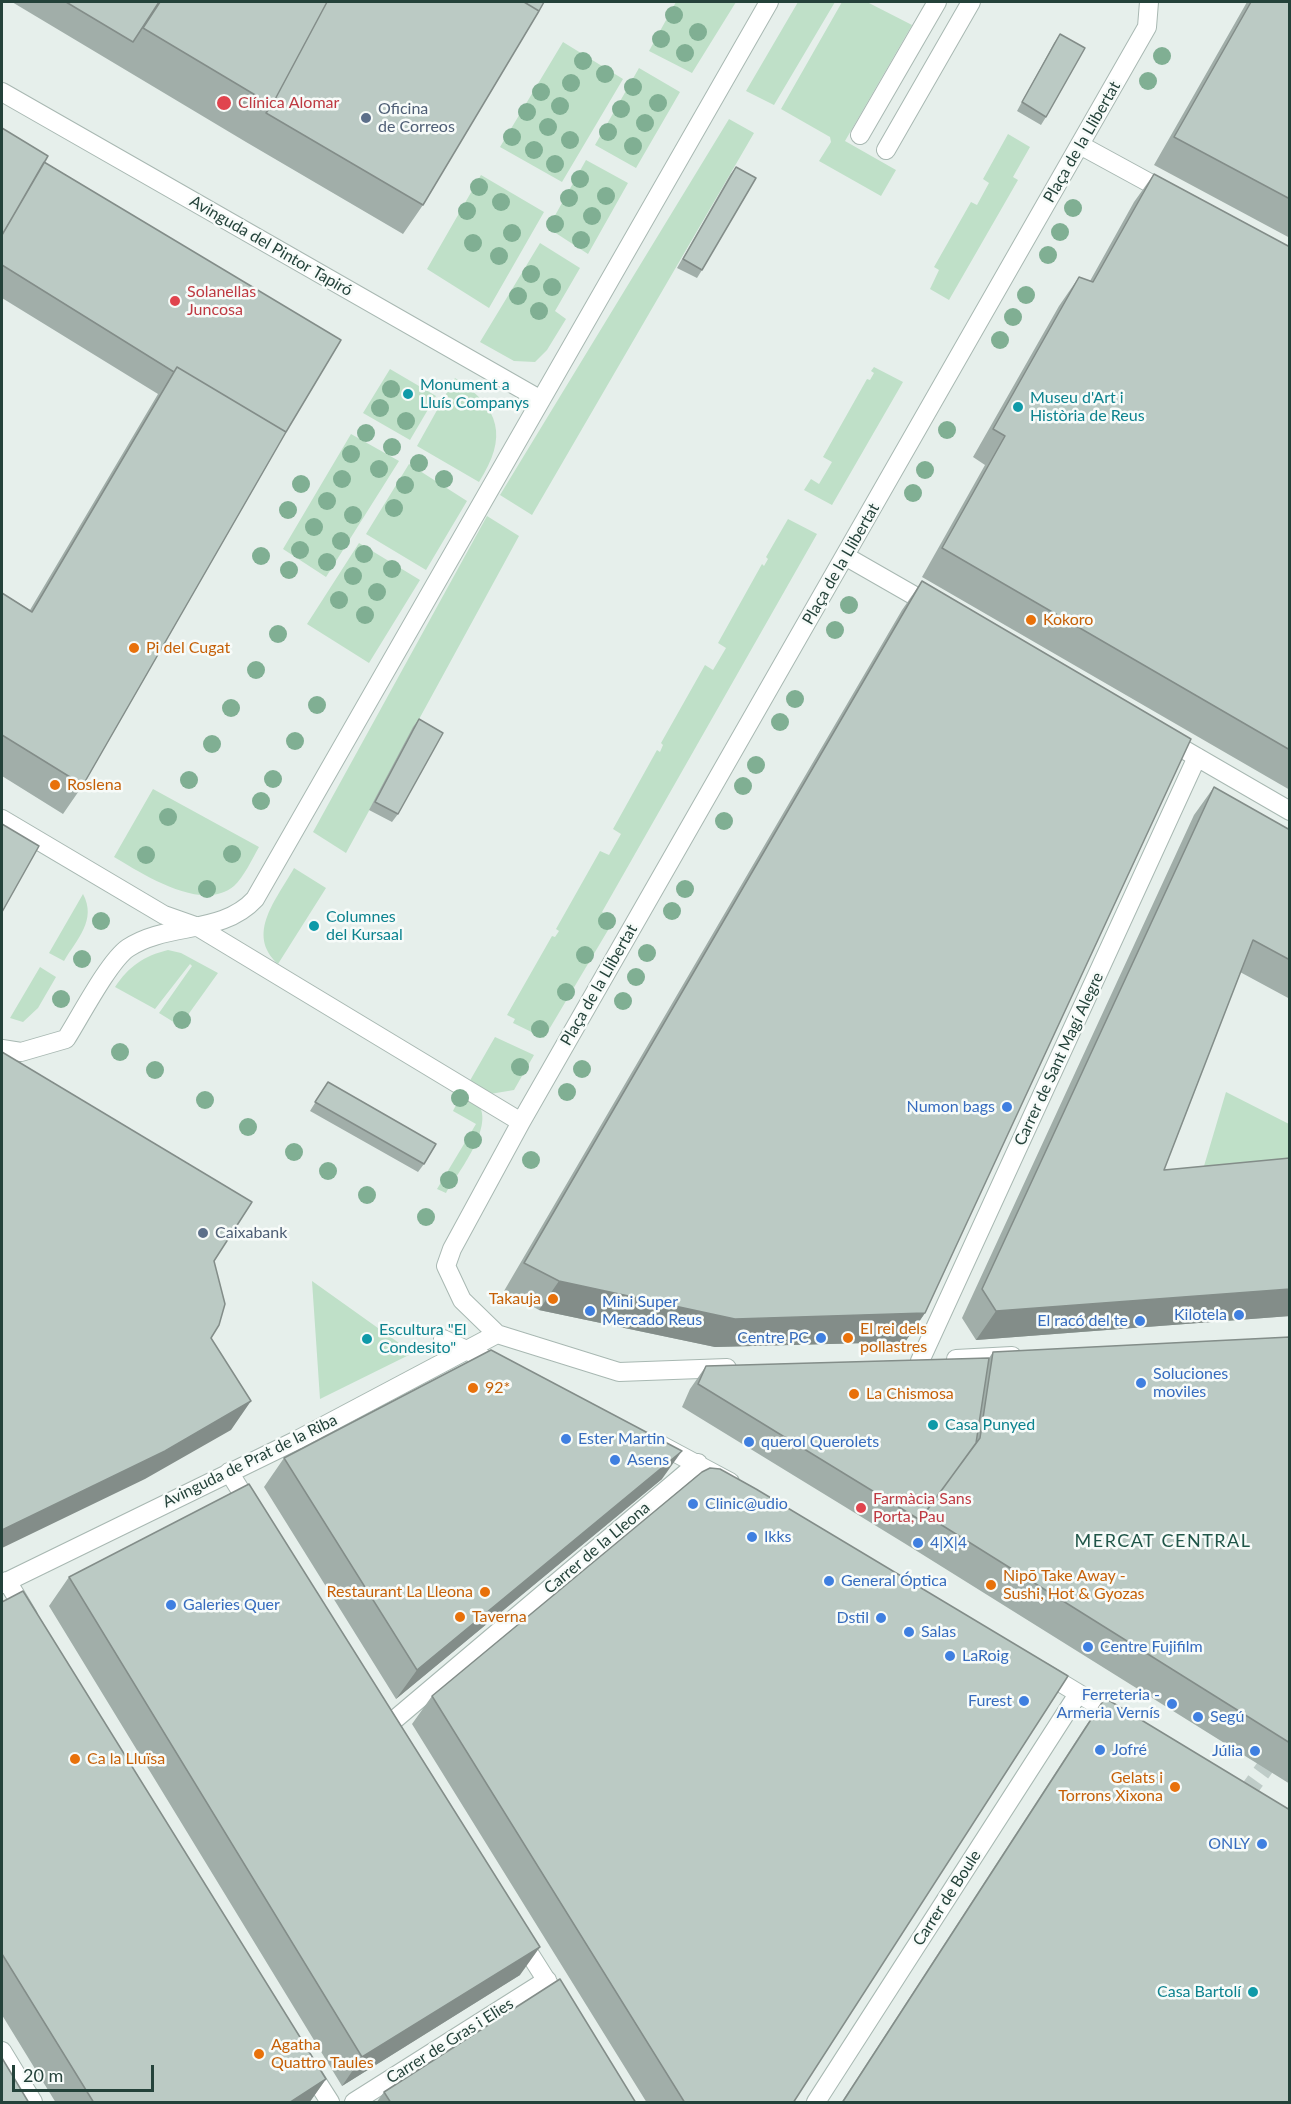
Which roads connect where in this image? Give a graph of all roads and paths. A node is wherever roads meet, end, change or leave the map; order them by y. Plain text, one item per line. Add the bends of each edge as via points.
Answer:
1 (769, 2) edge
2 (937, 2) edge
3 (971, 2) edge
4 (1149, 2) edge
5 (2, 92) edge
6 (860, 135) dead end
7 (1080, 145) junction
8 (886, 150) dead end
9 (1185, 202) edge
10 (541, 400) junction
11 (845, 556) junction
12 (949, 615) edge
13 (1145, 728) edge
14 (1197, 757) junction
15 (1290, 811) edge
16 (2, 819) edge
17 (198, 927) junction
18 (4, 1050) edge
19 (521, 1122) junction
20 (497, 1334) junction
21 (443, 1339) dead end
22 (466, 1349) junction
23 (1028, 1355) edge
24 (920, 1361) junction
25 (897, 1362) edge
26 (746, 1367) edge
27 (519, 1375) edge
28 (645, 1437) edge
29 (698, 1463) junction
30 (229, 1472) junction
31 (748, 1493) edge
32 (261, 1523) edge
33 (4, 1582) edge
34 (38, 1631) edge
35 (1028, 1663) edge
36 (1078, 1694) junction
37 (374, 1706) edge
38 (387, 1726) junction
39 (1137, 1729) edge
40 (399, 1745) edge
41 (508, 1920) edge
42 (547, 1980) junction
43 (570, 2018) edge
44 (2, 2051) edge
45 (298, 2052) edge
46 (33, 2103) edge
47 (330, 2103) edge
48 (354, 2103) edge
49 (816, 2103) edge

1 - 10 street
2 - 6 street
3 - 8 street
4 - 7 street, Plaça de la Llibertat via 1147,27
5 - 10 street, Avinguda del Pintor Tapiró
7 - 9 street
7 - 11 street, Plaça de la Llibertat
10 - 17 street via 255,899 228,917
11 - 12 street
11 - 19 street, Plaça de la Llibertat
13 - 14 street
14 - 15 street
14 - 24 street, Carrer de Sant Magí Alegre
16 - 17 street via 164,915
17 - 18 street via 159,934 126,949 66,1039 36,1049
17 - 19 street
19 - 20 street, Plaça de la Llibertat via 442,1270 462,1300
20 - 22 street, Avinguda de Prat de la Riba
20 - 26 street via 619,1372
21 - 22 street
22 - 27 street
22 - 30 street, Avinguda de Prat de la Riba
23 - 24 street
24 - 25 street
28 - 29 street
29 - 31 street
29 - 38 street, Carrer de la Lleona
30 - 32 street
30 - 33 street, Avinguda de Prat de la Riba
33 - 34 street
35 - 36 street
36 - 39 street
36 - 49 street, Carrer de Boule
37 - 38 street
38 - 40 street
41 - 42 street
42 - 43 street
42 - 48 street, Carrer de Gras i Elies
44 - 46 street
45 - 47 street

